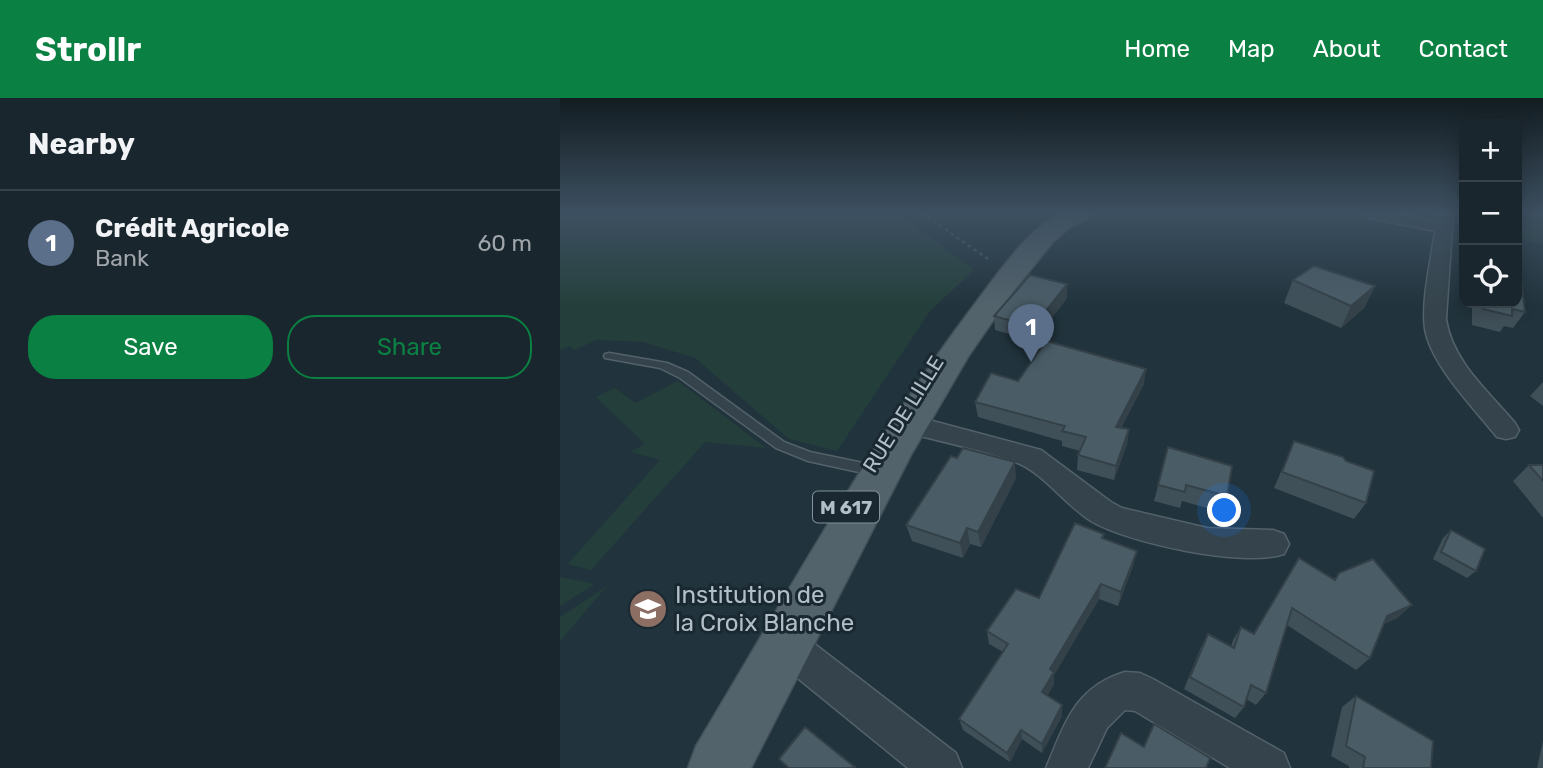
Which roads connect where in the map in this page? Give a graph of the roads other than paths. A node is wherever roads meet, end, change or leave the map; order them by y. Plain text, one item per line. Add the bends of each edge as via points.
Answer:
1 (1022, 244) edge
2 (1036, 244) edge
3 (1442, 244) edge
4 (1003, 277) junction
5 (609, 356) dead end
6 (910, 424) junction
7 (1506, 430) dead end
8 (868, 469) junction
9 (1273, 544) dead end
10 (786, 645) junction
11 (694, 768) edge
12 (718, 768) edge
13 (941, 768) edge
14 (1067, 768) edge
15 (1269, 768) edge

1 - 4 main road, RUE DE LILLE / M 617
2 - 4 main road, RUE DE LILLE / M 617
3 - 7 street via 1437,336
4 - 6 main road, M 617
4 - 8 main road, RUE DE LILLE / M 617 via 916,391
5 - 8 lane via 663,365 684,374 780,445
6 - 9 street via 1031,457 1116,519 1207,542
6 - 10 main road, M 617
8 - 11 main road, RUE DE LILLE / M 617
10 - 12 main road, M 617
10 - 13 street
14 - 15 street via 1105,698 1126,688

